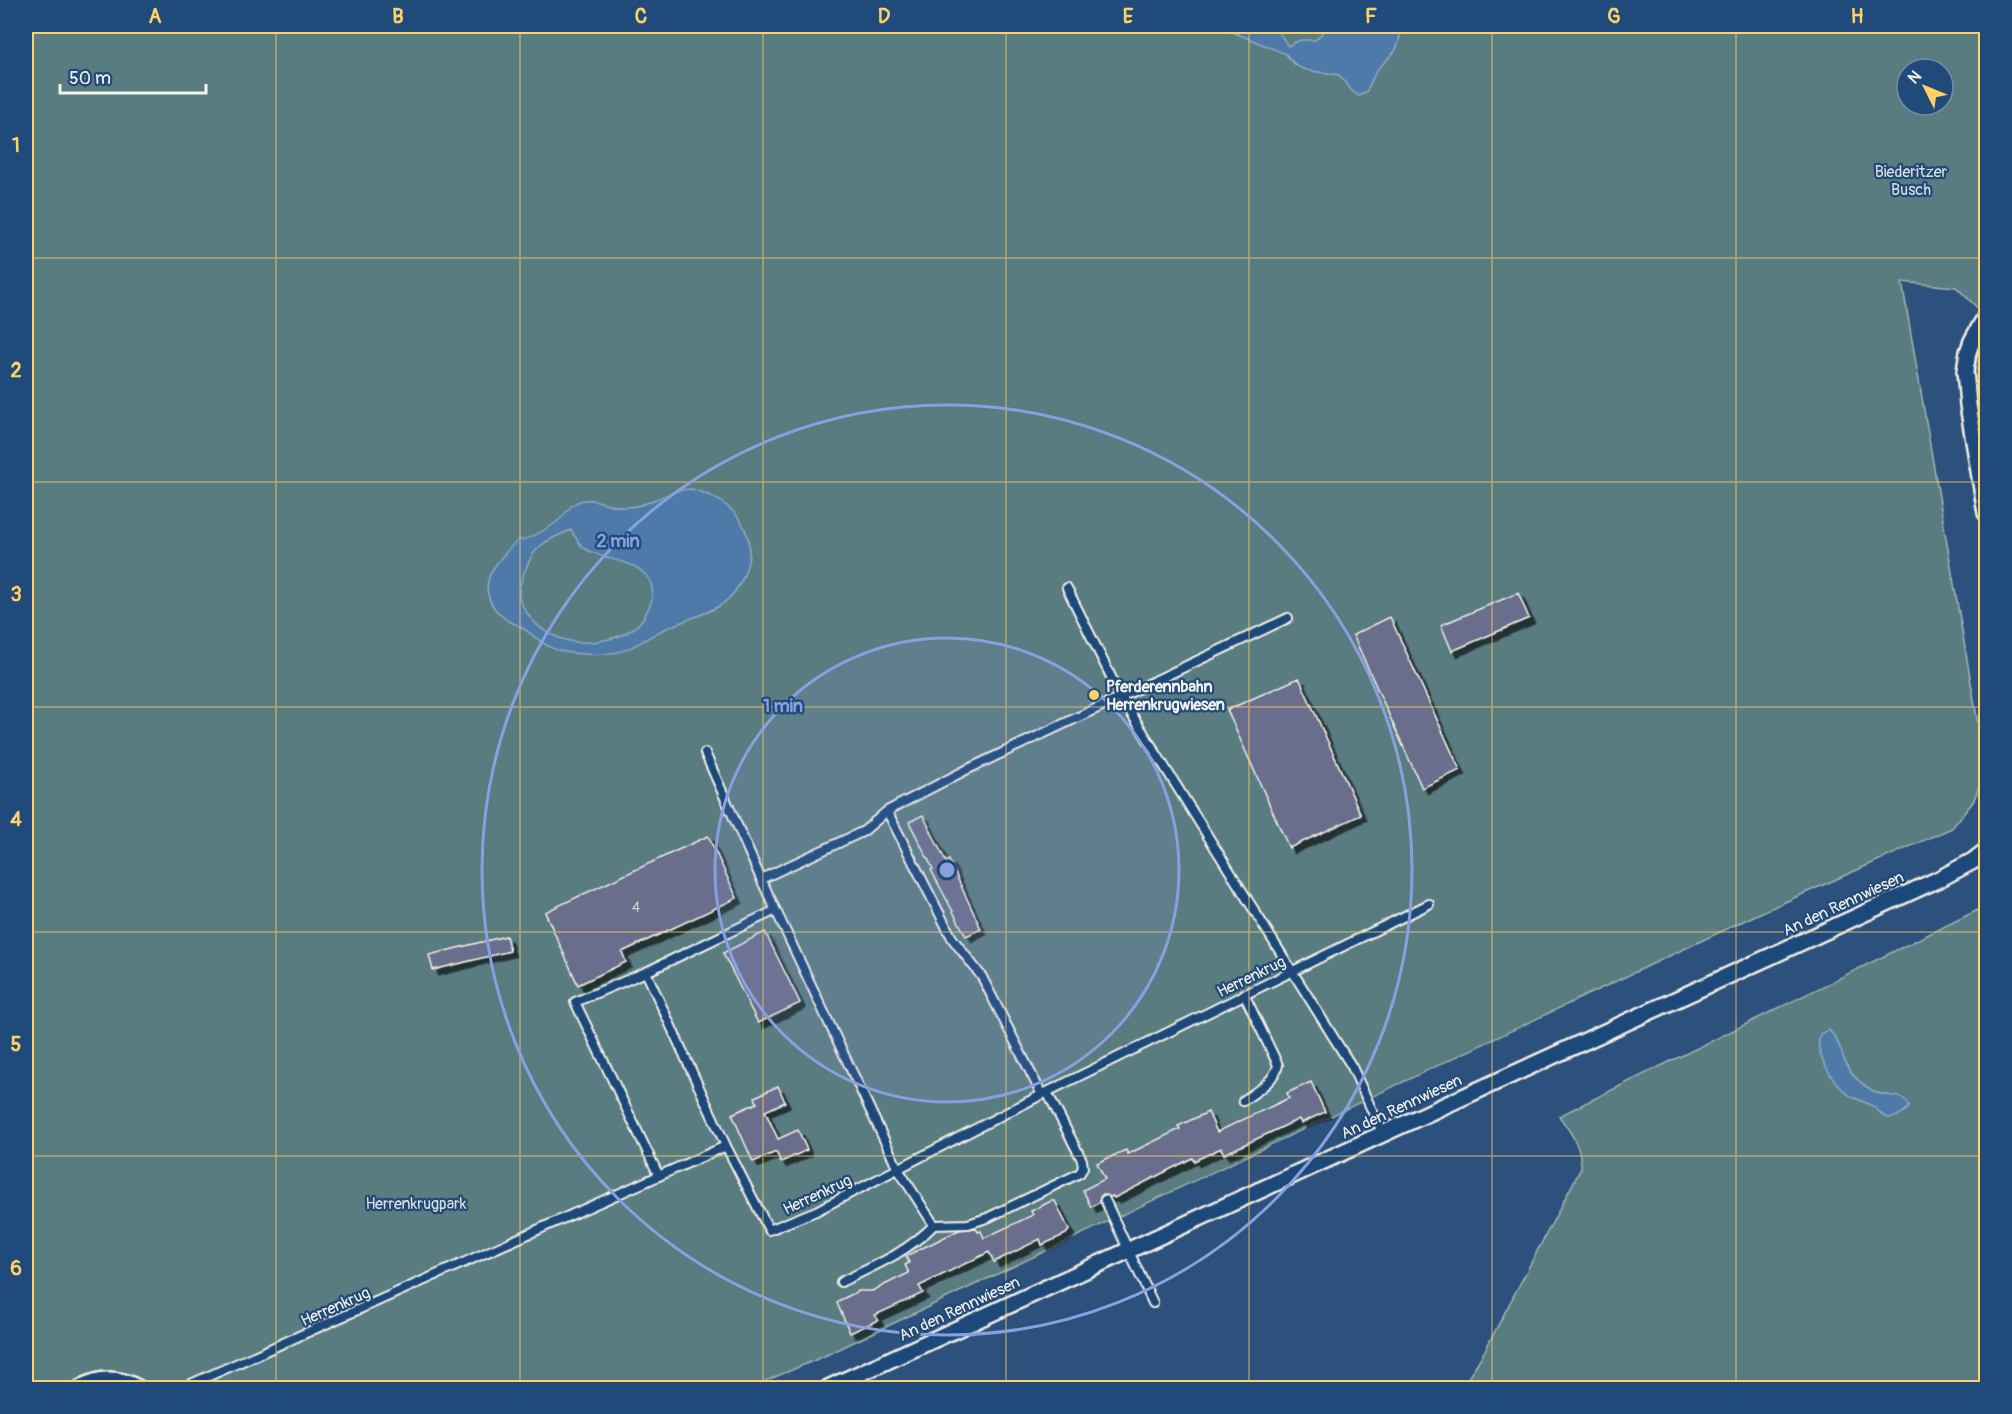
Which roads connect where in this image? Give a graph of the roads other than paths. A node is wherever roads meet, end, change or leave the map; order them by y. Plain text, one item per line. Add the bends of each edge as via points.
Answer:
1 (1986, 316) edge
2 (1986, 513) edge
3 (1067, 588) dead end
4 (1288, 618) dead end
5 (1121, 697) junction
6 (705, 753) dead end
7 (887, 811) junction
8 (1986, 851) edge
9 (760, 879) junction
10 (1429, 904) dead end
11 (774, 911) junction
12 (1292, 971) junction
13 (646, 972) junction
14 (1244, 994) junction
15 (1044, 1093) junction
16 (1243, 1101) dead end
17 (1383, 1134) junction
18 (726, 1146) junction
19 (898, 1169) junction
20 (659, 1176) junction
21 (1105, 1200) dead end
22 (934, 1225) junction
23 (1130, 1250) junction
24 (841, 1282) dead end
25 (1153, 1303) dead end
26 (81, 1389) edge
27 (138, 1389) edge
28 (183, 1389) edge
29 (828, 1389) edge

1 - 2 street via 1970,347 1965,371
3 - 5 lane
4 - 5 lane
5 - 7 lane via 1004,750
5 - 12 lane
6 - 9 lane
7 - 9 lane via 864,831
7 - 15 lane via 952,938 982,977
8 - 17 street, An den Rennwiesen via 1948,875
9 - 11 lane
10 - 12 lane, Herrenkrug
11 - 13 lane
11 - 19 lane
12 - 14 lane, Herrenkrug
12 - 17 lane via 1352,1067
13 - 18 lane
13 - 20 lane via 575,1002
14 - 15 lane, Herrenkrug
14 - 16 lane via 1278,1065 1272,1077
15 - 19 lane, Herrenkrug
15 - 22 lane via 1082,1160 1080,1173 987,1218 961,1225
17 - 23 street, An den Rennwiesen
18 - 19 lane, Herrenkrug via 769,1230
18 - 20 lane, Herrenkrug
19 - 22 lane
20 - 28 lane, Herrenkrug
21 - 23 lane
22 - 24 lane via 903,1252
23 - 25 lane
23 - 29 street, An den Rennwiesen
26 - 27 street via 99,1380 110,1380

